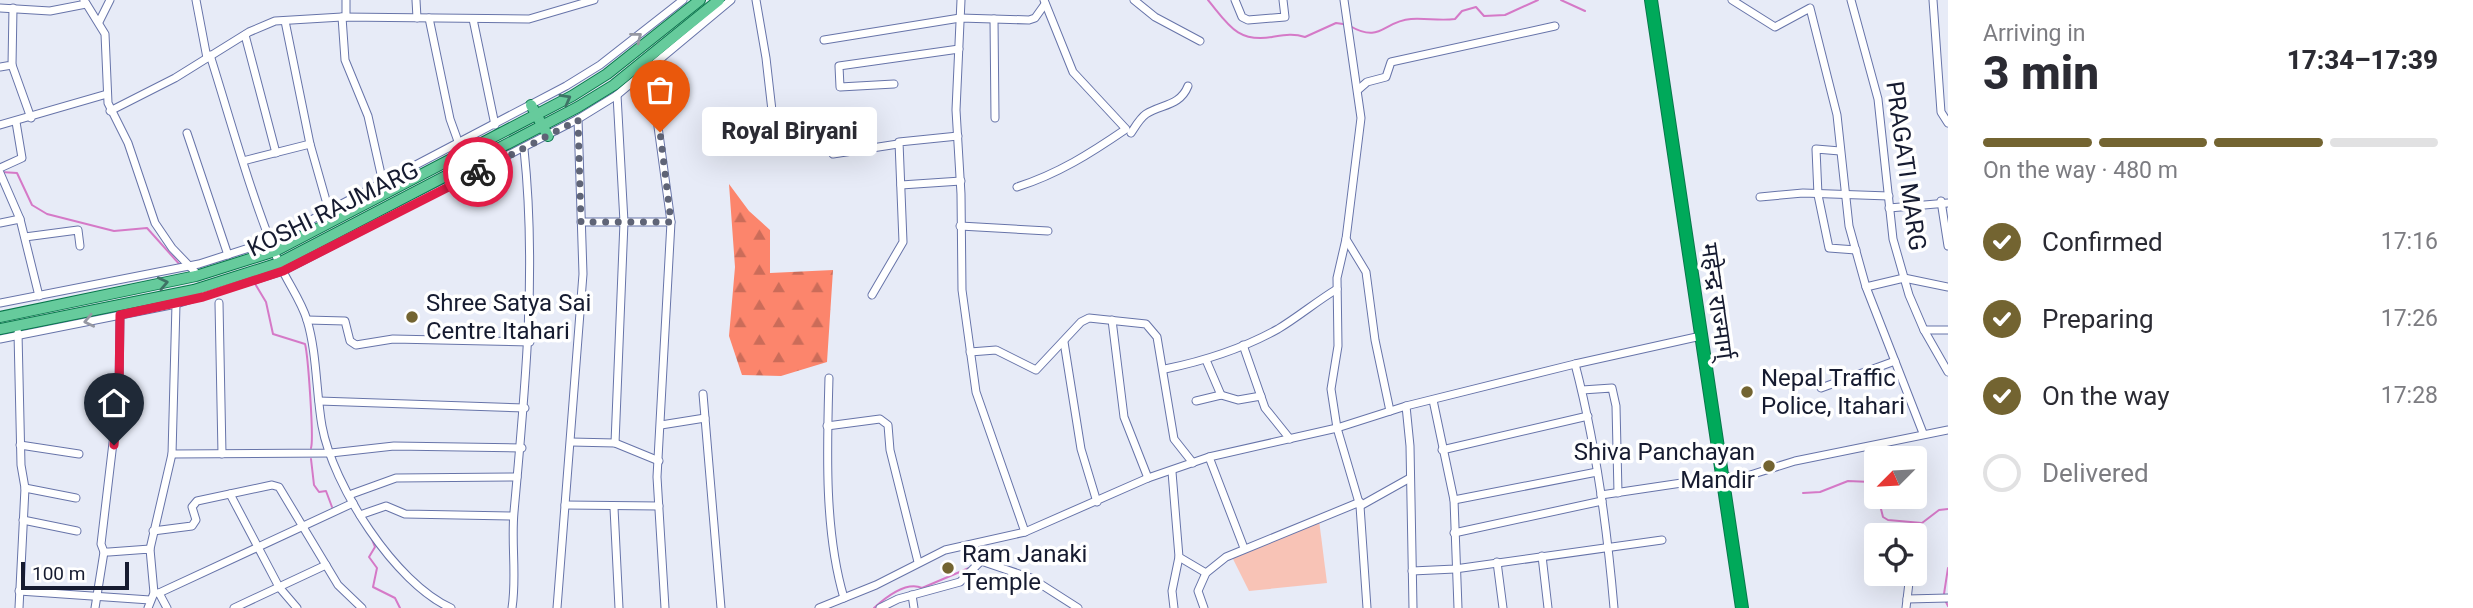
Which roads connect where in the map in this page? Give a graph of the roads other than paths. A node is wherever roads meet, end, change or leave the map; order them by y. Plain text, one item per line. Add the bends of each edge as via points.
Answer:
1 (110, 0) edge
2 (195, 0) edge
3 (346, 0) edge
4 (416, 0) edge
5 (594, 0) edge
6 (700, 0) edge
7 (719, 0) edge
8 (731, 0) edge
9 (756, 0) edge
10 (961, 0) edge
11 (1134, 0) edge
12 (1235, 0) edge
13 (1283, 0) edge
14 (1344, 0) edge
15 (1651, 0) edge
16 (1732, 0) edge
17 (1851, 0) edge
18 (1933, 0) edge
19 (85, 2) edge
20 (1044, 2) edge
21 (566, 4) edge
22 (1808, 4) edge
23 (682, 5) edge
24 (0, 8) edge
25 (13, 8) junction
26 (344, 17) junction
27 (417, 18) junction
28 (429, 18) junction
29 (960, 18) junction
30 (473, 19) junction
31 (994, 19) junction
32 (285, 21) junction
33 (99, 22) junction
34 (695, 25) junction
35 (1555, 26) dead end
36 (245, 35) junction
37 (824, 40) dead end
38 (1200, 41) dead end
39 (959, 49) junction
40 (209, 57) junction
41 (12, 65) junction
42 (0, 67) edge
43 (650, 68) junction
44 (894, 84) dead end
45 (1188, 86) dead end
46 (1359, 89) junction
47 (107, 94) junction
48 (617, 95) junction
49 (534, 110) junction
50 (110, 111) junction
51 (31, 118) junction
52 (995, 118) dead end
53 (578, 120) junction
54 (16, 122) junction
55 (1948, 123) edge
56 (0, 125) edge
57 (495, 125) junction
58 (545, 131) junction
59 (187, 133) dead end
60 (1131, 133) dead end
61 (958, 136) junction
62 (775, 137) dead end
63 (310, 144) junction
64 (459, 144) junction
65 (898, 144) junction
66 (524, 149) junction
67 (1840, 151) junction
68 (276, 153) junction
69 (834, 153) dead end
70 (243, 161) junction
71 (0, 168) edge
72 (0, 173) edge
73 (961, 181) junction
74 (383, 183) junction
75 (901, 185) junction
76 (1017, 187) dead end
77 (1843, 194) junction
78 (1818, 195) junction
79 (1889, 196) junction
80 (1760, 197) dead end
81 (1945, 202) edge
82 (1889, 208) junction
83 (328, 211) junction
84 (20, 219) junction
85 (581, 222) junction
86 (624, 222) junction
87 (671, 222) junction
88 (0, 223) edge
89 (960, 226) junction
90 (1048, 231) dead end
91 (25, 237) junction
92 (1346, 239) junction
93 (80, 246) dead end
94 (273, 246) junction
95 (1948, 246) edge
96 (1856, 250) junction
97 (228, 256) junction
98 (281, 267) junction
99 (189, 272) junction
100 (1904, 278) junction
101 (1866, 287) junction
102 (1948, 287) edge
103 (1337, 289) junction
104 (59, 292) junction
105 (202, 292) junction
106 (872, 295) dead end
107 (39, 296) junction
108 (13, 300) junction
109 (0, 303) edge
110 (153, 303) junction
111 (219, 303) dead end
112 (62, 304) junction
113 (176, 304) junction
114 (120, 315) junction
115 (0, 317) edge
116 (307, 320) junction
117 (1112, 320) junction
118 (17, 325) junction
119 (0, 329) edge
120 (1924, 330) junction
121 (1948, 330) edge
122 (1701, 336) junction
123 (0, 339) edge
124 (530, 342) junction
125 (1064, 342) junction
126 (1243, 345) junction
127 (970, 352) junction
128 (1206, 360) junction
129 (1895, 361) junction
130 (1575, 364) junction
131 (1165, 369) junction
132 (1948, 372) edge
133 (829, 378) dead end
134 (1821, 388) dead end
135 (1582, 390) junction
136 (703, 394) dead end
137 (1221, 395) junction
138 (1261, 396) junction
139 (1433, 400) junction
140 (318, 401) junction
141 (1196, 401) dead end
142 (1406, 407) junction
143 (525, 408) junction
144 (1390, 411) junction
145 (1588, 416) junction
146 (705, 418) junction
147 (661, 425) junction
148 (827, 426) junction
149 (1338, 428) junction
150 (1948, 430) edge
151 (1923, 433) junction
152 (1290, 439) junction
153 (571, 442) junction
154 (615, 443) junction
155 (20, 445) junction
156 (522, 448) junction
157 (1442, 450) junction
158 (331, 453) junction
159 (79, 454) dead end
160 (172, 454) junction
161 (222, 454) junction
162 (1209, 457) junction
163 (659, 461) junction
164 (1193, 463) junction
165 (1172, 472) junction
166 (1597, 472) junction
167 (517, 477) junction
168 (1722, 477) junction
169 (1148, 478) junction
170 (1410, 478) junction
171 (25, 488) junction
172 (1618, 492) junction
173 (230, 494) junction
174 (349, 495) junction
175 (76, 498) dead end
176 (1601, 498) junction
177 (1454, 500) junction
178 (1097, 502) junction
179 (353, 503) junction
180 (1360, 504) junction
181 (565, 505) junction
182 (659, 506) junction
183 (614, 508) junction
184 (360, 515) junction
185 (513, 516) junction
186 (23, 520) junction
187 (303, 526) junction
188 (77, 531) dead end
189 (153, 531) junction
190 (1025, 532) junction
191 (1454, 533) junction
192 (1662, 540) dead end
193 (973, 545) junction
194 (258, 547) junction
195 (1609, 547) junction
196 (1244, 548) junction
197 (150, 549) junction
198 (104, 552) junction
199 (1542, 556) junction
200 (1179, 557) junction
201 (981, 561) junction
202 (918, 562) junction
203 (1497, 562) junction
204 (326, 565) junction
205 (1455, 569) junction
206 (1412, 571) junction
207 (1206, 573) junction
208 (1909, 586) edge
209 (279, 587) junction
210 (19, 591) junction
211 (96, 596) junction
212 (912, 596) junction
213 (153, 598) edge
214 (844, 598) junction
215 (1947, 598) edge
216 (1907, 599) junction
217 (237, 607) edge
218 (1076, 607) edge
219 (19, 608) edge
220 (95, 608) edge
221 (167, 608) edge
222 (297, 608) edge
223 (362, 608) edge
224 (451, 608) edge
225 (512, 608) edge
226 (557, 608) edge
227 (619, 608) edge
228 (665, 608) edge
229 (720, 608) edge
230 (819, 608) edge
231 (880, 608) edge
232 (914, 608) edge
233 (1174, 608) edge
234 (1204, 608) edge
235 (1367, 608) edge
236 (1413, 608) edge
237 (1458, 608) edge
238 (1503, 608) edge
239 (1548, 608) edge
240 (1614, 608) edge
241 (1742, 608) edge
242 (1906, 608) edge

1 - 33 street
2 - 40 street
3 - 26 street
4 - 27 street
5 - 21 street
6 - 23 main road, KOSHI RAJMARG
7 - 34 main road, KOSHI RAJMARG
8 - 34 street
9 - 62 street
10 - 29 street
11 - 38 street
12 - 13 street via 1248,20 1285,17
14 - 46 street
15 - 122 highway, महेन्द्र राज्मार्ग्
16 - 22 street via 1775,27
17 - 79 street, PRAGATI MARG via 1878,99
18 - 55 street via 1941,112
19 - 25 street via 50,10
19 - 33 street
20 - 31 street via 1032,19
20 - 76 street via 1073,72 1126,129 1076,162
21 - 30 street via 529,19
22 - 67 street via 1837,115
23 - 34 main road
49 -> 23 main road, KOSHI RAJMARG via 607,74
24 - 25 street
25 - 41 street
26 - 27 street
26 - 32 street
26 - 74 street via 345,60 368,116
27 - 28 street
28 - 30 street
28 - 64 street
29 - 31 street
29 - 37 street
29 - 39 street
30 - 57 street
31 - 52 street
32 - 36 street
32 - 63 street
33 - 47 street via 108,44
34 - 43 street
34 - 58 main road, KOSHI RAJMARG
35 - 46 street via 1391,62 1386,77
36 - 40 street
36 - 68 street
39 - 44 street via 839,66 840,87
39 - 61 street
40 - 50 street
40 - 70 street
41 - 42 street
41 - 51 street
43 - 48 street
43 - 87 street
45 - 60 street via 1172,104 1144,115
46 - 92 street via 1361,118
47 - 50 street
47 - 51 street
48 - 53 street
48 - 86 street
49 - 57 street
49 - 58 main road
49 - 94 main road, KOSHI RAJMARG
50 - 99 street via 128,143 155,223
51 - 54 street
53 - 58 street
53 - 85 street
54 - 56 street
54 - 71 street via 22,158
57 - 64 street
58 - 66 street
58 - 98 main road, KOSHI RAJMARG
59 - 97 street
61 - 65 street via 904,139
61 - 73 street
63 - 68 street
63 - 83 street
64 - 74 street
65 - 69 street
65 - 75 street
66 - 98 street
66 - 124 street
67 - 77 street
67 - 78 street via 1816,149
68 - 70 street
70 - 94 street
72 - 84 street
73 - 75 street
73 - 89 street
74 - 83 street
75 - 106 street via 903,242
77 - 78 street
77 - 79 street
77 - 96 street
78 - 80 street
78 - 96 street via 1829,248
79 - 82 street, PRAGATI MARG
81 - 82 street
81 - 95 street
82 - 100 street, PRAGATI MARG
83 - 94 street
84 - 88 street
84 - 91 street
85 - 86 street
85 - 153 street via 583,274
86 - 87 street
86 - 154 street
87 - 147 street
89 - 90 street
89 - 127 street
91 - 93 street via 78,230
91 - 107 street
92 - 103 street
92 - 144 street via 1366,272
94 - 97 street
94 - 98 street
94 - 99 main road, KOSHI RAJMARG
96 - 101 street
97 - 99 street
98 - 105 main road, KOSHI RAJMARG
98 - 116 street
99 - 104 street
112 -> 99 main road, KOSHI RAJMARG
100 - 101 street
100 - 102 street
100 - 120 street, PRAGATI MARG
101 - 129 street
103 - 126 street via 1279,328
103 - 149 street via 1338,346 1331,389
104 - 107 street
104 - 112 main road
105 - 110 main road, KOSHI RAJMARG
105 - 113 street
107 - 108 street
108 - 109 street
108 - 118 street
110 - 113 street
110 - 114 street
110 - 118 main road, KOSHI RAJMARG
111 - 161 street
112 - 118 main road, KOSHI RAJMARG
113 - 160 street
114 -> 118 street
114 - 198 street via 119,392 101,544
115 - 118 main road, KOSHI RAJMARG
116 - 124 street via 345,321 350,341 356,345 393,339
116 - 140 street
117 - 125 street via 1089,318
117 - 131 street via 1146,324 1153,330
117 - 169 street via 1124,416
118 - 119 main road, KOSHI RAJMARG
118 - 123 street
118 - 155 street
120 - 121 street
120 - 132 street, PRAGATI MARG
122 - 130 street
122 - 168 highway, महेन्द्र राज्मार्ग्
124 - 143 street
125 - 127 street via 1031,371 996,350
125 - 178 street via 1081,449
126 - 128 street
126 - 138 street
127 - 190 street via 976,392
128 - 131 street
128 - 137 street
129 - 134 street
129 - 151 street
130 - 135 street
130 - 139 street
131 - 164 street via 1174,439
133 - 148 street
135 - 145 street
135 - 172 street via 1612,388
136 - 146 street
137 - 138 street via 1238,400
137 - 141 street
138 - 152 street
139 - 142 street
139 - 157 street
140 - 143 street
140 - 158 street
142 - 144 street
142 - 170 street
143 - 156 street
144 - 149 street
145 - 157 street
145 - 166 street
146 - 147 street
146 - 229 street
147 - 163 street
148 - 202 street via 880,419 888,425
148 - 214 street via 834,565
149 - 152 street
149 - 180 street
150 - 151 street
151 - 168 street via 1795,461 1770,471
152 - 162 street
153 - 154 street
153 - 181 street
154 - 163 street
155 - 159 street
155 - 171 street
156 - 158 street via 394,446
156 - 167 street
157 - 177 street
158 - 161 street
158 - 174 street
160 - 161 street
160 - 189 street
162 - 164 street
162 - 196 street
163 - 182 street
164 - 165 street
165 - 169 street
165 - 200 street
166 - 176 street
166 - 177 street
167 - 174 street via 396,478
167 - 185 street
168 - 172 street
168 - 241 highway, महेन्द्र राज्मार्ग्
169 - 178 street
170 - 180 street
170 - 206 street
171 - 175 street
171 - 186 street
172 - 176 street
173 - 187 street via 279,487
173 - 189 street via 194,503 192,526
173 - 194 street
174 - 179 street
176 - 191 street
176 - 195 street
177 - 191 street
178 - 190 street
179 - 184 street
179 - 187 street
180 - 196 street
180 - 235 street
181 - 183 street
181 - 226 street
182 - 183 street
182 - 228 street
183 - 227 street
184 - 185 street via 386,506 405,514
184 - 224 street via 405,577 434,601
185 - 225 street via 517,579
186 - 188 street
186 - 210 street
187 - 194 street
187 - 204 street
189 - 197 street
190 - 193 street
191 - 205 street
192 - 195 street
193 - 201 street
193 - 202 street
194 - 209 street
194 - 213 street
195 - 199 street
195 - 240 street
196 - 207 street
197 - 198 street
197 - 213 street
198 - 211 street
199 - 203 street
199 - 239 street
200 - 207 street
200 - 233 street
201 - 212 street via 960,582
201 - 218 street via 1031,578
202 - 214 street
203 - 205 street
203 - 238 street
204 - 209 street
204 - 223 street via 338,585
205 - 206 street
205 - 237 street
206 - 236 street
207 - 234 street via 1198,591
208 - 216 street
209 - 217 street
209 - 222 street
210 - 211 street
210 - 219 street
211 - 213 street
211 - 220 street
212 - 231 street
212 - 232 street
213 - 221 street
214 - 230 street
215 - 216 street
216 - 242 street

